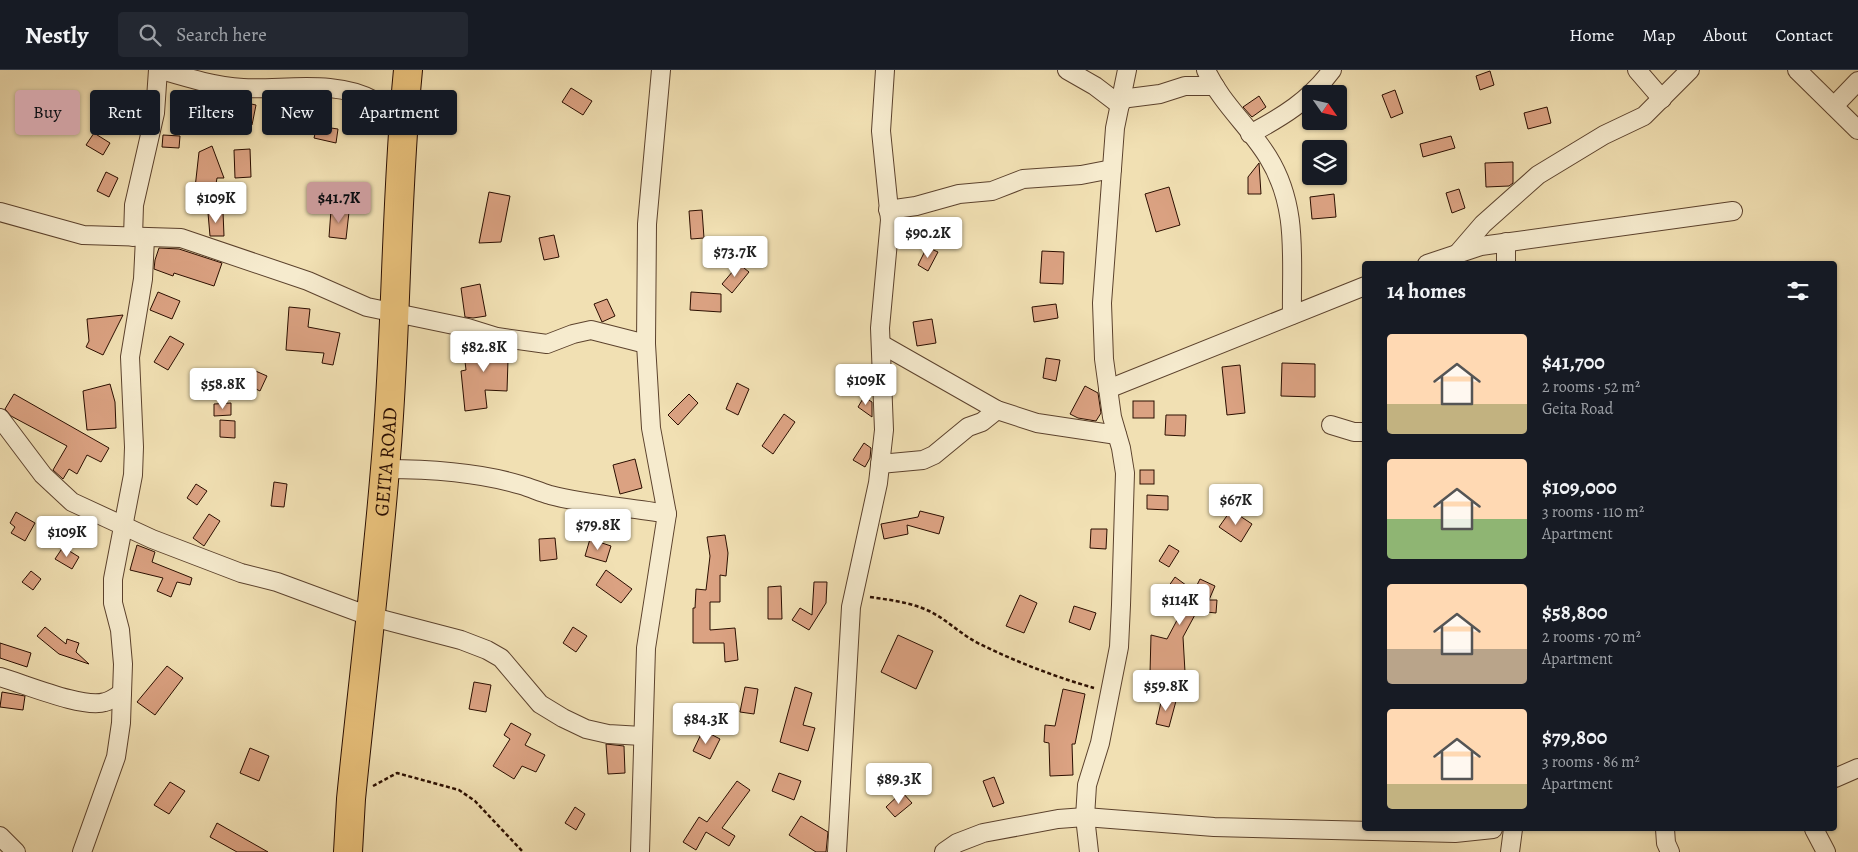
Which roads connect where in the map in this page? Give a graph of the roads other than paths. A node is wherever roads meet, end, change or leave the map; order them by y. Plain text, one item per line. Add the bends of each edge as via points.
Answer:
1 (159, 70) edge
2 (408, 70) edge
3 (661, 70) edge
4 (1067, 70) edge
5 (1127, 70) edge
6 (1206, 70) edge
7 (1332, 70) edge
8 (1636, 70) edge
9 (1690, 70) edge
10 (1796, 70) edge
11 (884, 71) edge
12 (1858, 81) edge
13 (1215, 86) junction
14 (406, 90) edge
15 (342, 92) edge
16 (1662, 99) junction
17 (1120, 102) junction
18 (1834, 106) junction
19 (1858, 130) edge
20 (1250, 134) junction
21 (402, 135) edge
22 (1112, 169) junction
23 (888, 210) junction
24 (1733, 211) dead end
25 (0, 212) edge
26 (139, 237) junction
27 (1506, 242) junction
28 (1457, 254) junction
29 (1436, 261) edge
30 (1506, 261) edge
31 (1362, 287) edge
32 (395, 314) junction
33 (1292, 315) junction
34 (646, 344) junction
35 (881, 344) junction
36 (1108, 389) junction
37 (997, 410) junction
38 (0, 418) edge
39 (1331, 425) dead end
40 (1362, 432) edge
41 (1117, 435) junction
42 (880, 464) junction
43 (385, 469) junction
44 (667, 514) junction
45 (124, 527) junction
46 (369, 616) junction
47 (0, 677) edge
48 (122, 693) junction
49 (642, 736) junction
50 (1858, 768) edge
51 (1837, 777) edge
52 (1085, 818) junction
53 (1362, 831) edge
54 (1375, 831) edge
55 (1474, 831) edge
56 (1514, 831) edge
57 (1665, 831) edge
58 (1815, 831) edge
59 (0, 836) edge
60 (16, 852) edge
61 (82, 852) edge
62 (348, 852) edge
63 (640, 852) edge
64 (837, 852) edge
65 (944, 852) edge
66 (1090, 852) edge
67 (1510, 852) edge
68 (1670, 852) edge
69 (1826, 852) edge

1 - 15 street via 204,83 241,88 303,87
1 - 26 street via 154,113 134,205
2 - 14 highway, GEITA ROAD
3 - 34 street via 647,224
4 - 17 street
5 - 17 street
6 - 13 street
7 - 20 street via 1322,84 1298,105
8 - 16 street
9 - 16 street
10 - 18 street
11 - 23 street via 881,131
12 - 18 street
13 - 17 street via 1185,86
13 - 20 street
16 - 28 street via 1644,116 1604,134 1538,175 1483,224
17 - 22 street
18 - 19 street
20 - 33 street via 1268,156 1283,188 1293,232
21 - 32 highway, GEITA ROAD
22 - 23 street via 1081,175 1023,179 992,191 959,194
22 - 36 street via 1102,302
23 - 35 street via 890,220
24 - 27 street
25 - 26 street via 83,235
26 - 32 street via 181,238 308,282 367,307
26 - 45 street via 143,279 130,357 133,475
27 - 28 street
27 - 30 street
28 - 29 street
31 - 33 street
32 - 34 street via 547,344 591,330
32 - 43 highway, GEITA ROAD
33 - 36 street
34 - 44 street via 652,428
35 - 37 street
35 - 42 street via 884,430
36 - 41 street
37 - 41 street via 1037,423
37 - 42 street via 982,422 968,427 934,455 923,460
38 - 45 street via 43,476 72,502
39 - 40 street
41 - 52 street via 1125,473 1119,647 1100,743 1087,784
42 - 64 street via 851,607
43 - 44 street via 420,469 491,478 588,503
43 - 46 highway, GEITA ROAD
44 - 49 street via 646,648
45 - 46 street via 234,570 277,582
45 - 48 street via 112,579 123,664
46 - 49 street via 487,650 501,658 540,704 563,718 586,729
46 - 62 highway, GEITA ROAD
47 - 48 street via 94,704 106,702
48 - 61 street via 116,757
49 - 63 street
50 - 51 street
52 - 53 street via 1214,827
52 - 65 street via 1058,819 983,833 957,842
52 - 66 street
54 - 55 street
56 - 67 street
57 - 68 street
58 - 69 street
59 - 60 street

